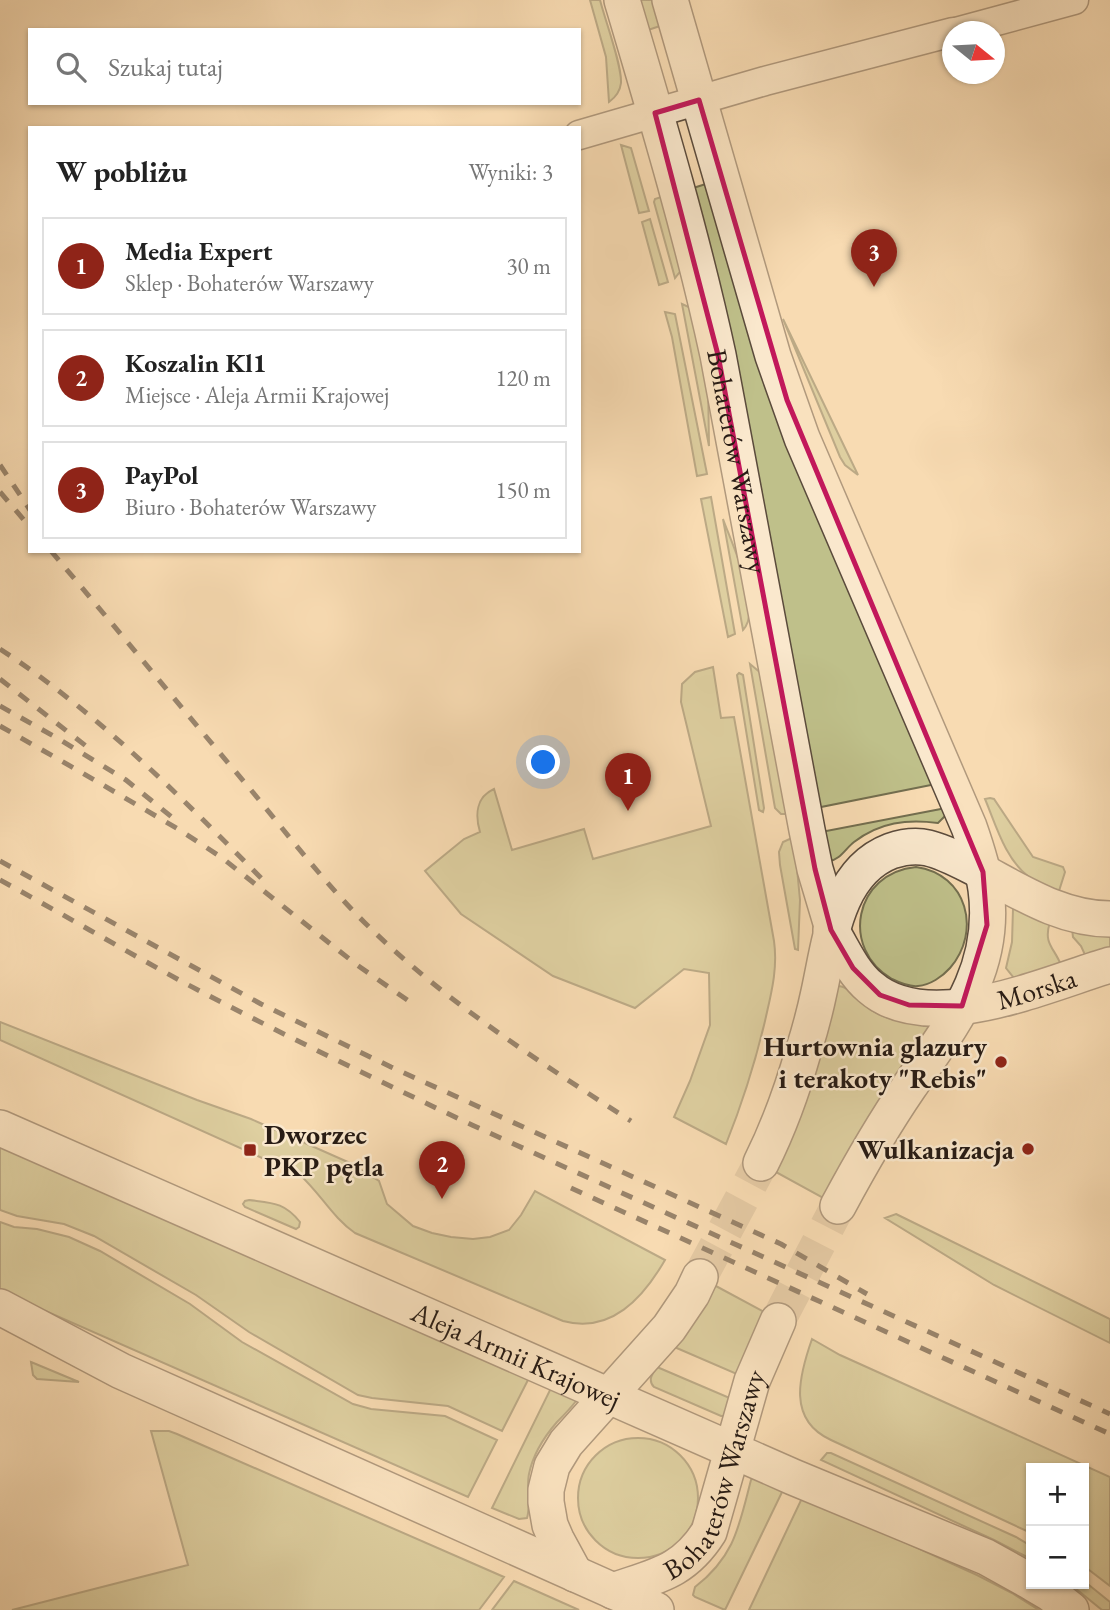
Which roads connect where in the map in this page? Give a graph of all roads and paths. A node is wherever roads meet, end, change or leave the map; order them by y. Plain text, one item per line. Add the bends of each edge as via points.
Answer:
1 (622, 0) edge
2 (670, 0) edge
3 (1074, 0) edge
4 (995, 21) edge
5 (942, 35) edge
6 (699, 100) junction
7 (655, 113) junction
8 (581, 134) edge
9 (983, 872) junction
10 (1110, 919) edge
11 (832, 928) junction
12 (1110, 965) edge
13 (962, 1006) junction
14 (0, 1128) edge
15 (761, 1163) tunnel mouth
16 (838, 1206) tunnel mouth
17 (700, 1277) tunnel mouth
18 (0, 1307) edge
19 (778, 1321) tunnel mouth
20 (607, 1396) junction
21 (732, 1450) junction
22 (575, 1574) junction
23 (1026, 1579) edge
24 (1043, 1589) edge
25 (613, 1591) junction
26 (656, 1610) edge
27 (1071, 1610) edge

1 - 7 street, Bohaterów Warszawy
2 - 6 street, Bohaterów Warszawy
3 - 4 street
5 - 6 street
6 - 7 street
6 - 9 street, Bohaterów Warszawy via 787,400 953,788
7 - 8 street
7 - 11 street, Bohaterów Warszawy via 718,355 807,830
9 - 10 street via 1061,911
9 - 11 street via 926,847 893,850 852,882
9 - 13 street via 988,910 984,949
11 - 13 street via 863,981 880,995 909,1005
11 - 15 street, Bohaterów Warszawy via 803,1052
12 - 13 street, Morska via 1000,1000
13 - 16 street
14 - 20 street, Aleja Armii Krajowej
17 - 20 street via 669,1328
18 - 22 street via 121,1371
19 - 21 street, Bohaterów Warszawy via 752,1381
20 - 21 street, Aleja Armii Krajowej
20 - 22 street via 558,1455 546,1490 550,1525
21 - 23 street, Aleja Armii Krajowej via 986,1557
21 - 25 street, Bohaterów Warszawy via 713,1521 695,1552 675,1568
22 - 25 street
24 - 27 street, Aleja Armii Krajowej
25 - 26 street

